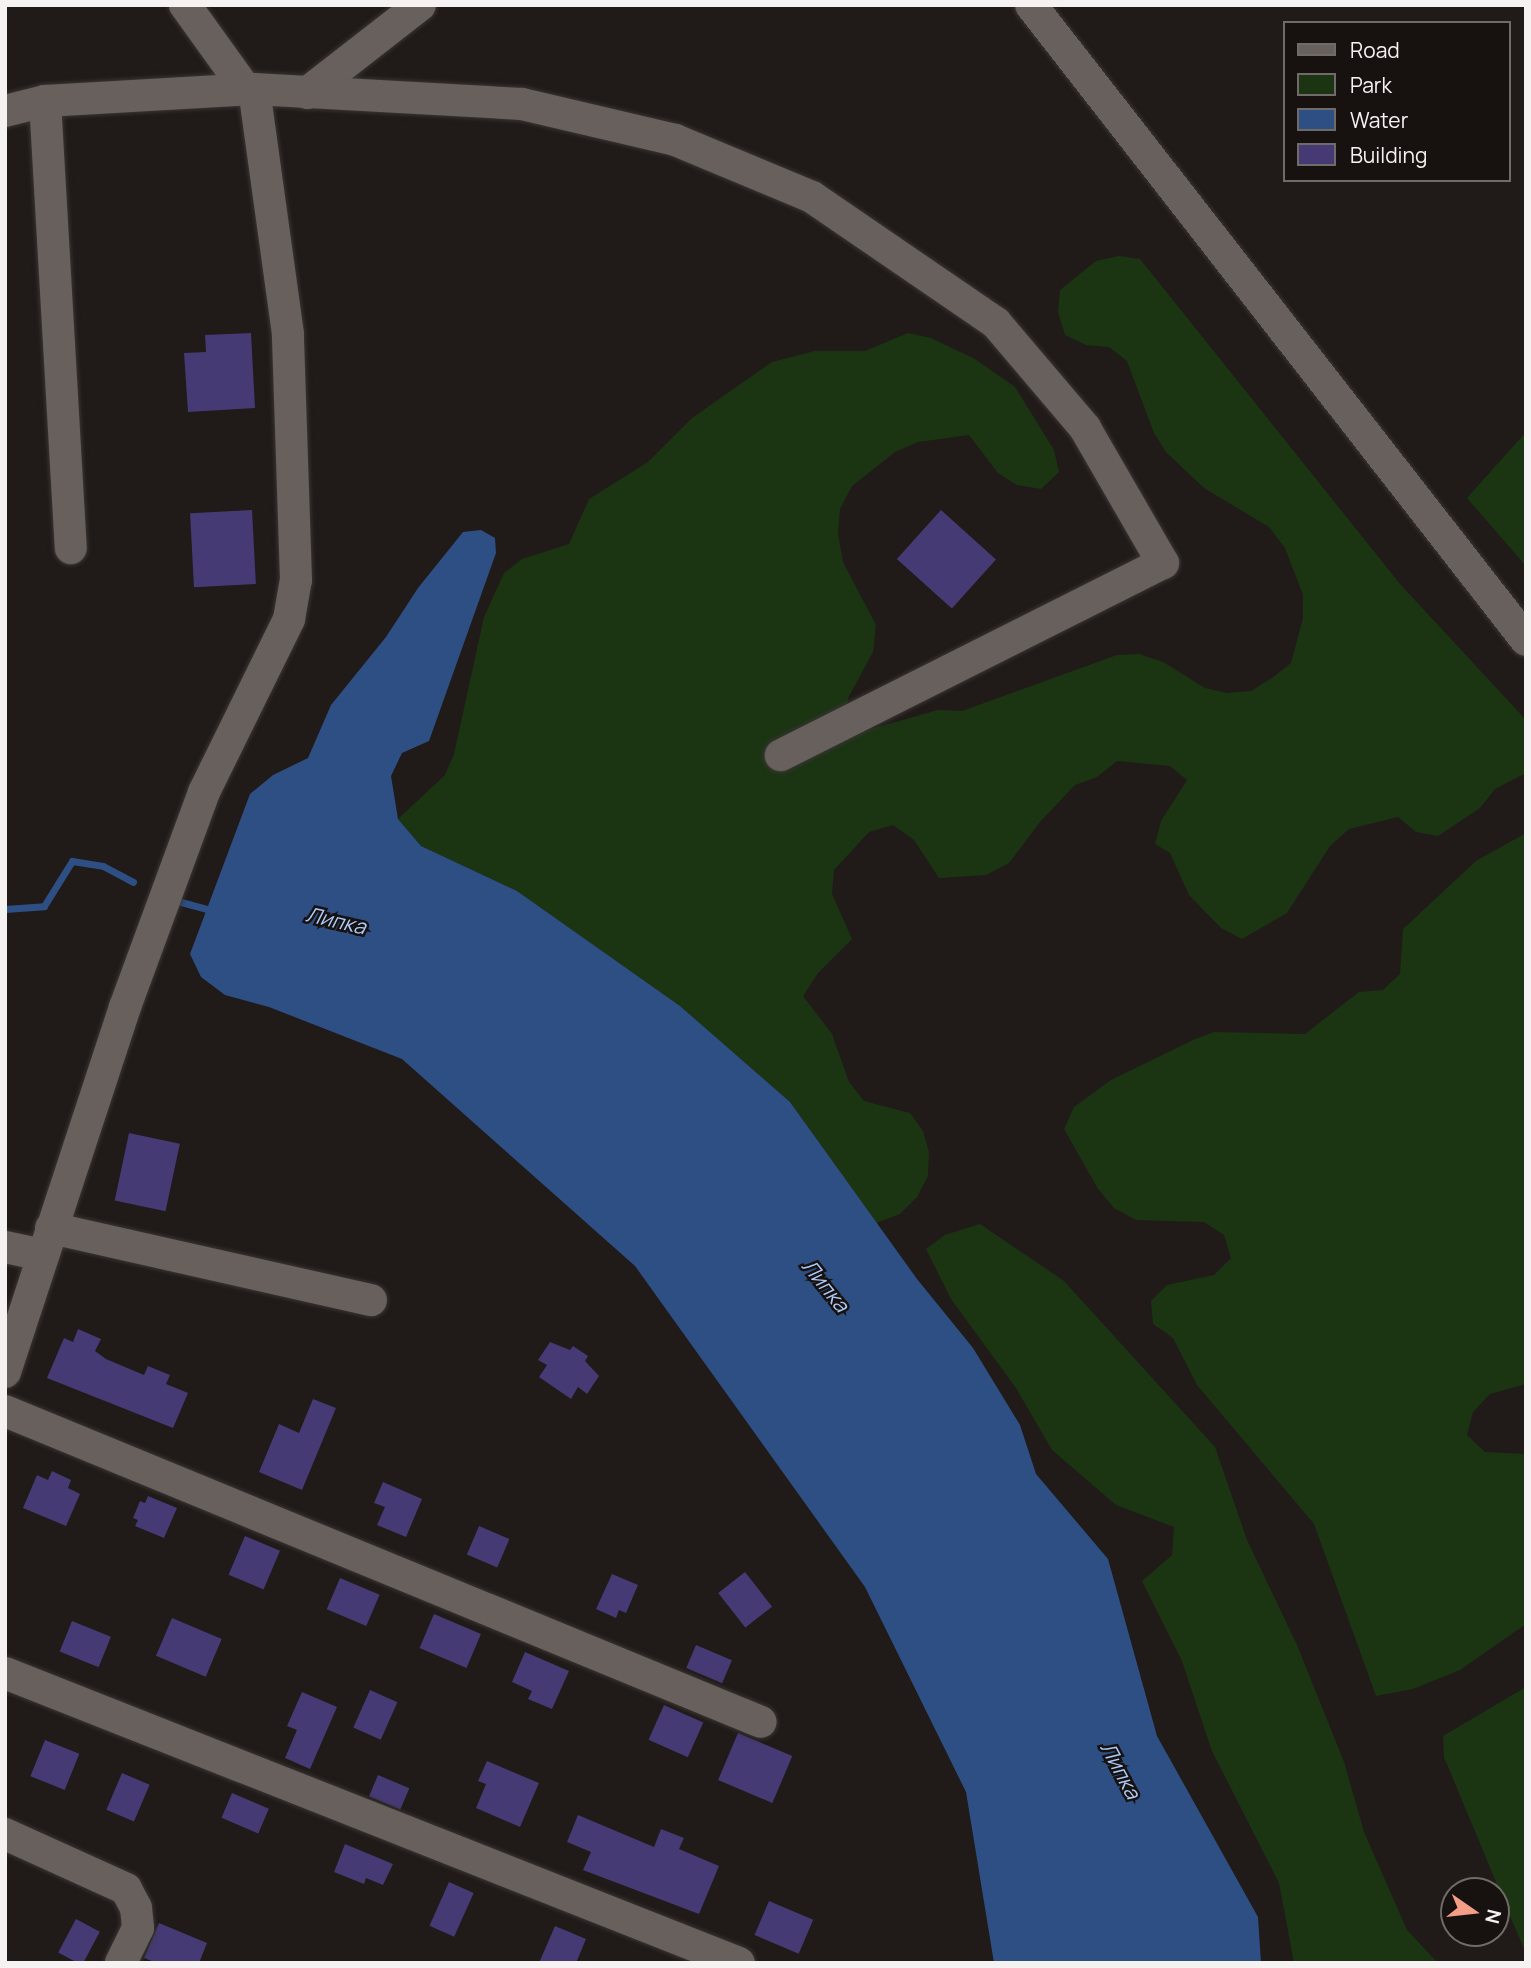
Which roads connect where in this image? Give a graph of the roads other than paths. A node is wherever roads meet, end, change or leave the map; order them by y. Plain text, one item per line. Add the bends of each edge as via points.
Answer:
1 (185, 5) edge
2 (420, 5) edge
3 (1031, 5) edge
4 (250, 90) junction
5 (307, 93) junction
6 (45, 101) junction
7 (5, 111) edge
8 (71, 548) dead end
9 (1526, 640) edge
10 (781, 755) dead end
11 (47, 1241) junction
12 (5, 1247) edge
13 (371, 1300) dead end
14 (5, 1371) edge
15 (5, 1411) edge
16 (5, 1673) edge
17 (761, 1722) dead end
18 (5, 1834) edge
19 (121, 1963) edge
20 (739, 1963) edge

1 - 4 street
2 - 5 street
3 - 9 street
4 - 5 street
4 - 6 street
4 - 11 street via 288,334 296,580 289,619 204,792 125,1007
5 - 10 street via 522,104 675,140 812,197 996,323 1085,428 1163,563
6 - 7 street
6 - 8 street
11 - 12 street
11 - 13 street
11 - 14 street
15 - 17 street
16 - 20 street
18 - 19 street via 125,1889 136,1908 138,1928

